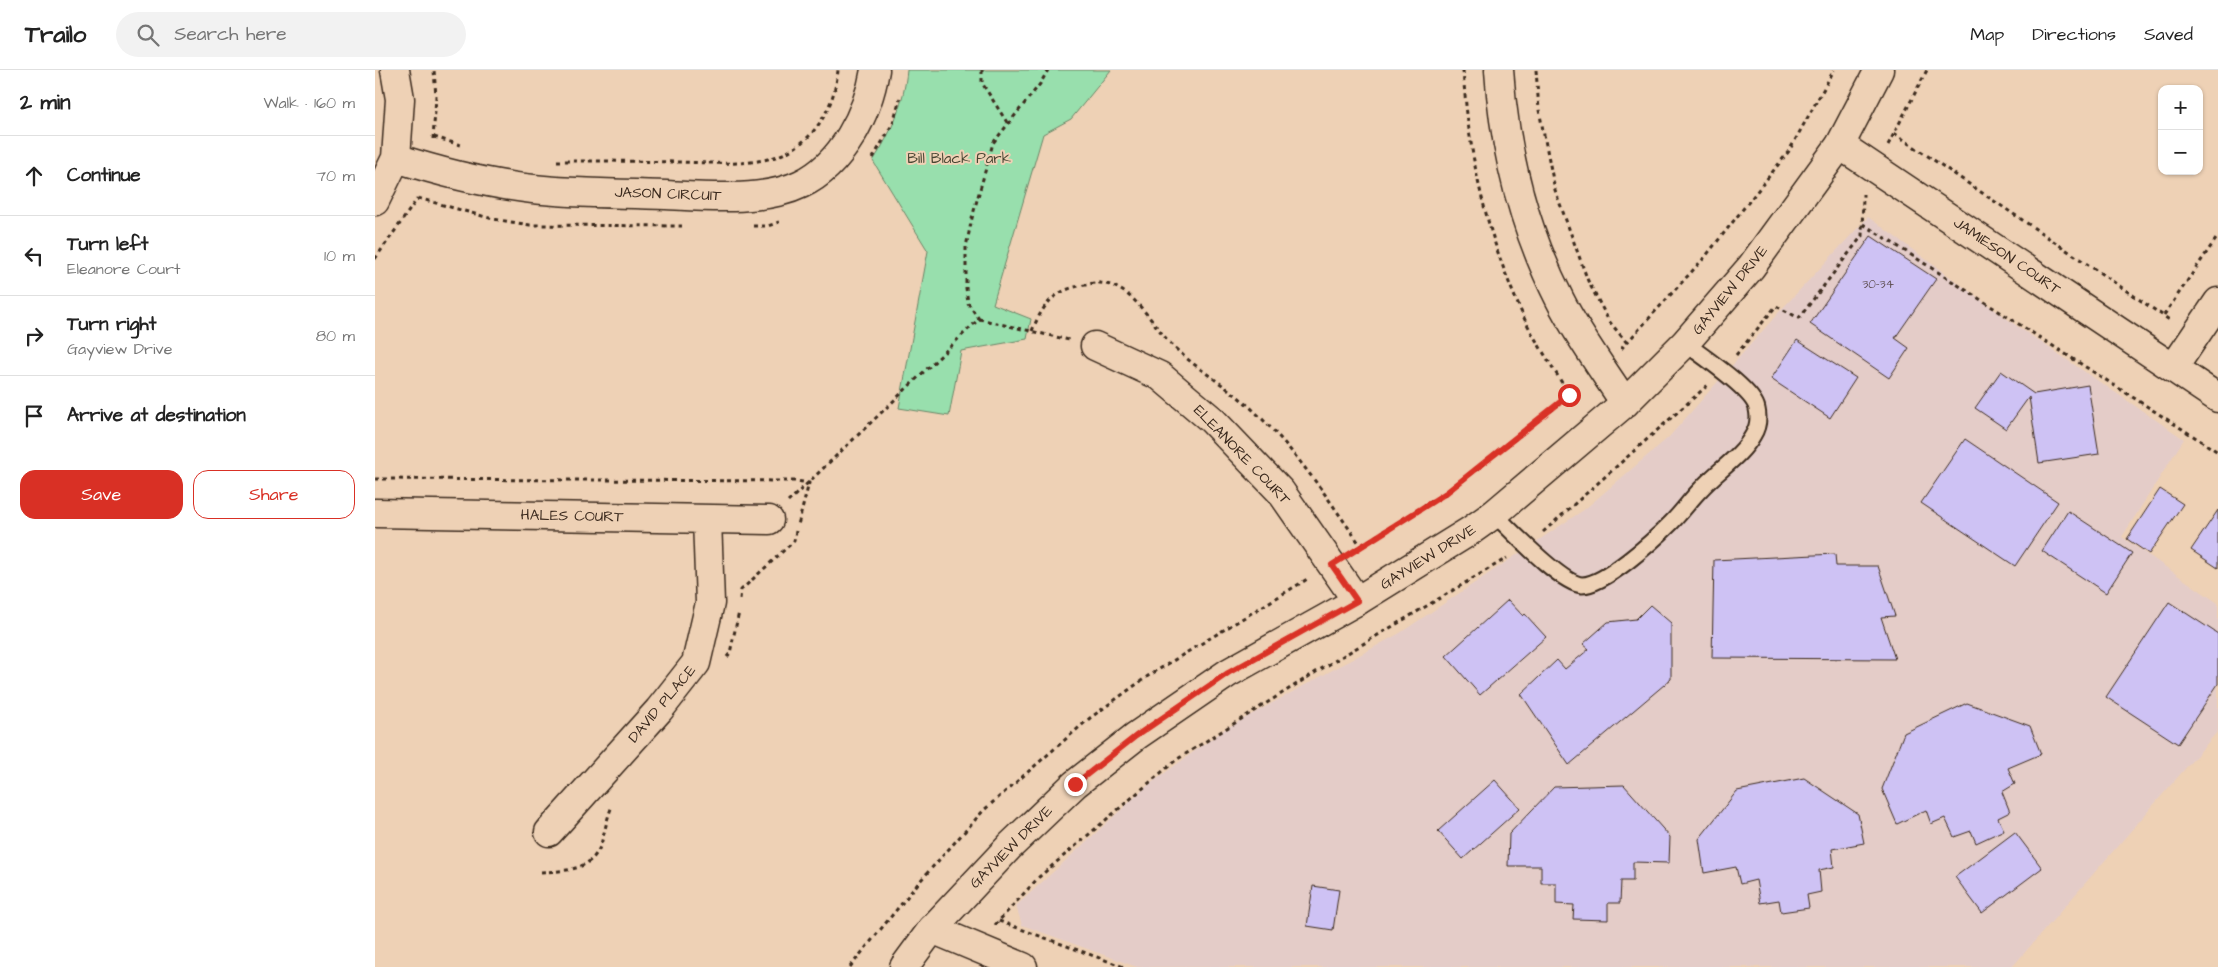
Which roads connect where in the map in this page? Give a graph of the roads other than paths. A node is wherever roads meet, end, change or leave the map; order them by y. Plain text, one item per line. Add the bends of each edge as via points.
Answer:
1 (395, 70) edge
2 (875, 70) edge
3 (1499, 70) edge
4 (1879, 70) edge
5 (1840, 144) junction
6 (396, 158) junction
7 (375, 201) edge
8 (2218, 302) edge
9 (1685, 343) junction
10 (1095, 346) road end
11 (2173, 367) junction
12 (2218, 398) edge
13 (1625, 403) junction
14 (375, 513) edge
15 (1494, 514) junction
16 (707, 519) junction
17 (769, 520) road end
18 (1357, 601) junction
19 (549, 832) dead end
20 (932, 929) junction
21 (904, 967) edge
22 (1023, 967) edge

1 - 6 street via 400,99
2 - 6 street, JASON CIRCUIT via 862,114 843,147 825,168 801,184 774,193 690,196 533,189
3 - 13 street via 1510,157 1528,226 1560,301
4 - 5 street, GAYVIEW DRIVE
5 - 9 street, GAYVIEW DRIVE via 1751,267
5 - 11 street, JAMIESON COURT
6 - 7 street
8 - 11 street
9 - 13 street, GAYVIEW DRIVE
9 - 15 lane via 1747,392 1757,407 1758,422 1743,451 1701,488 1671,523 1611,575 1582,585 1567,581
10 - 18 street, ELEANORE COURT via 1160,376 1213,420 1281,492
11 - 12 street, JAMIESON COURT
13 - 15 street, GAYVIEW DRIVE
14 - 16 street, HALES COURT
15 - 18 street, GAYVIEW DRIVE
16 - 17 street, HALES COURT
16 - 19 street, DAVID PLACE via 710,604 696,663 659,710
18 - 20 street, GAYVIEW DRIVE via 1228,673 1136,736 1075,784
20 - 21 street, GAYVIEW DRIVE
20 - 22 street

